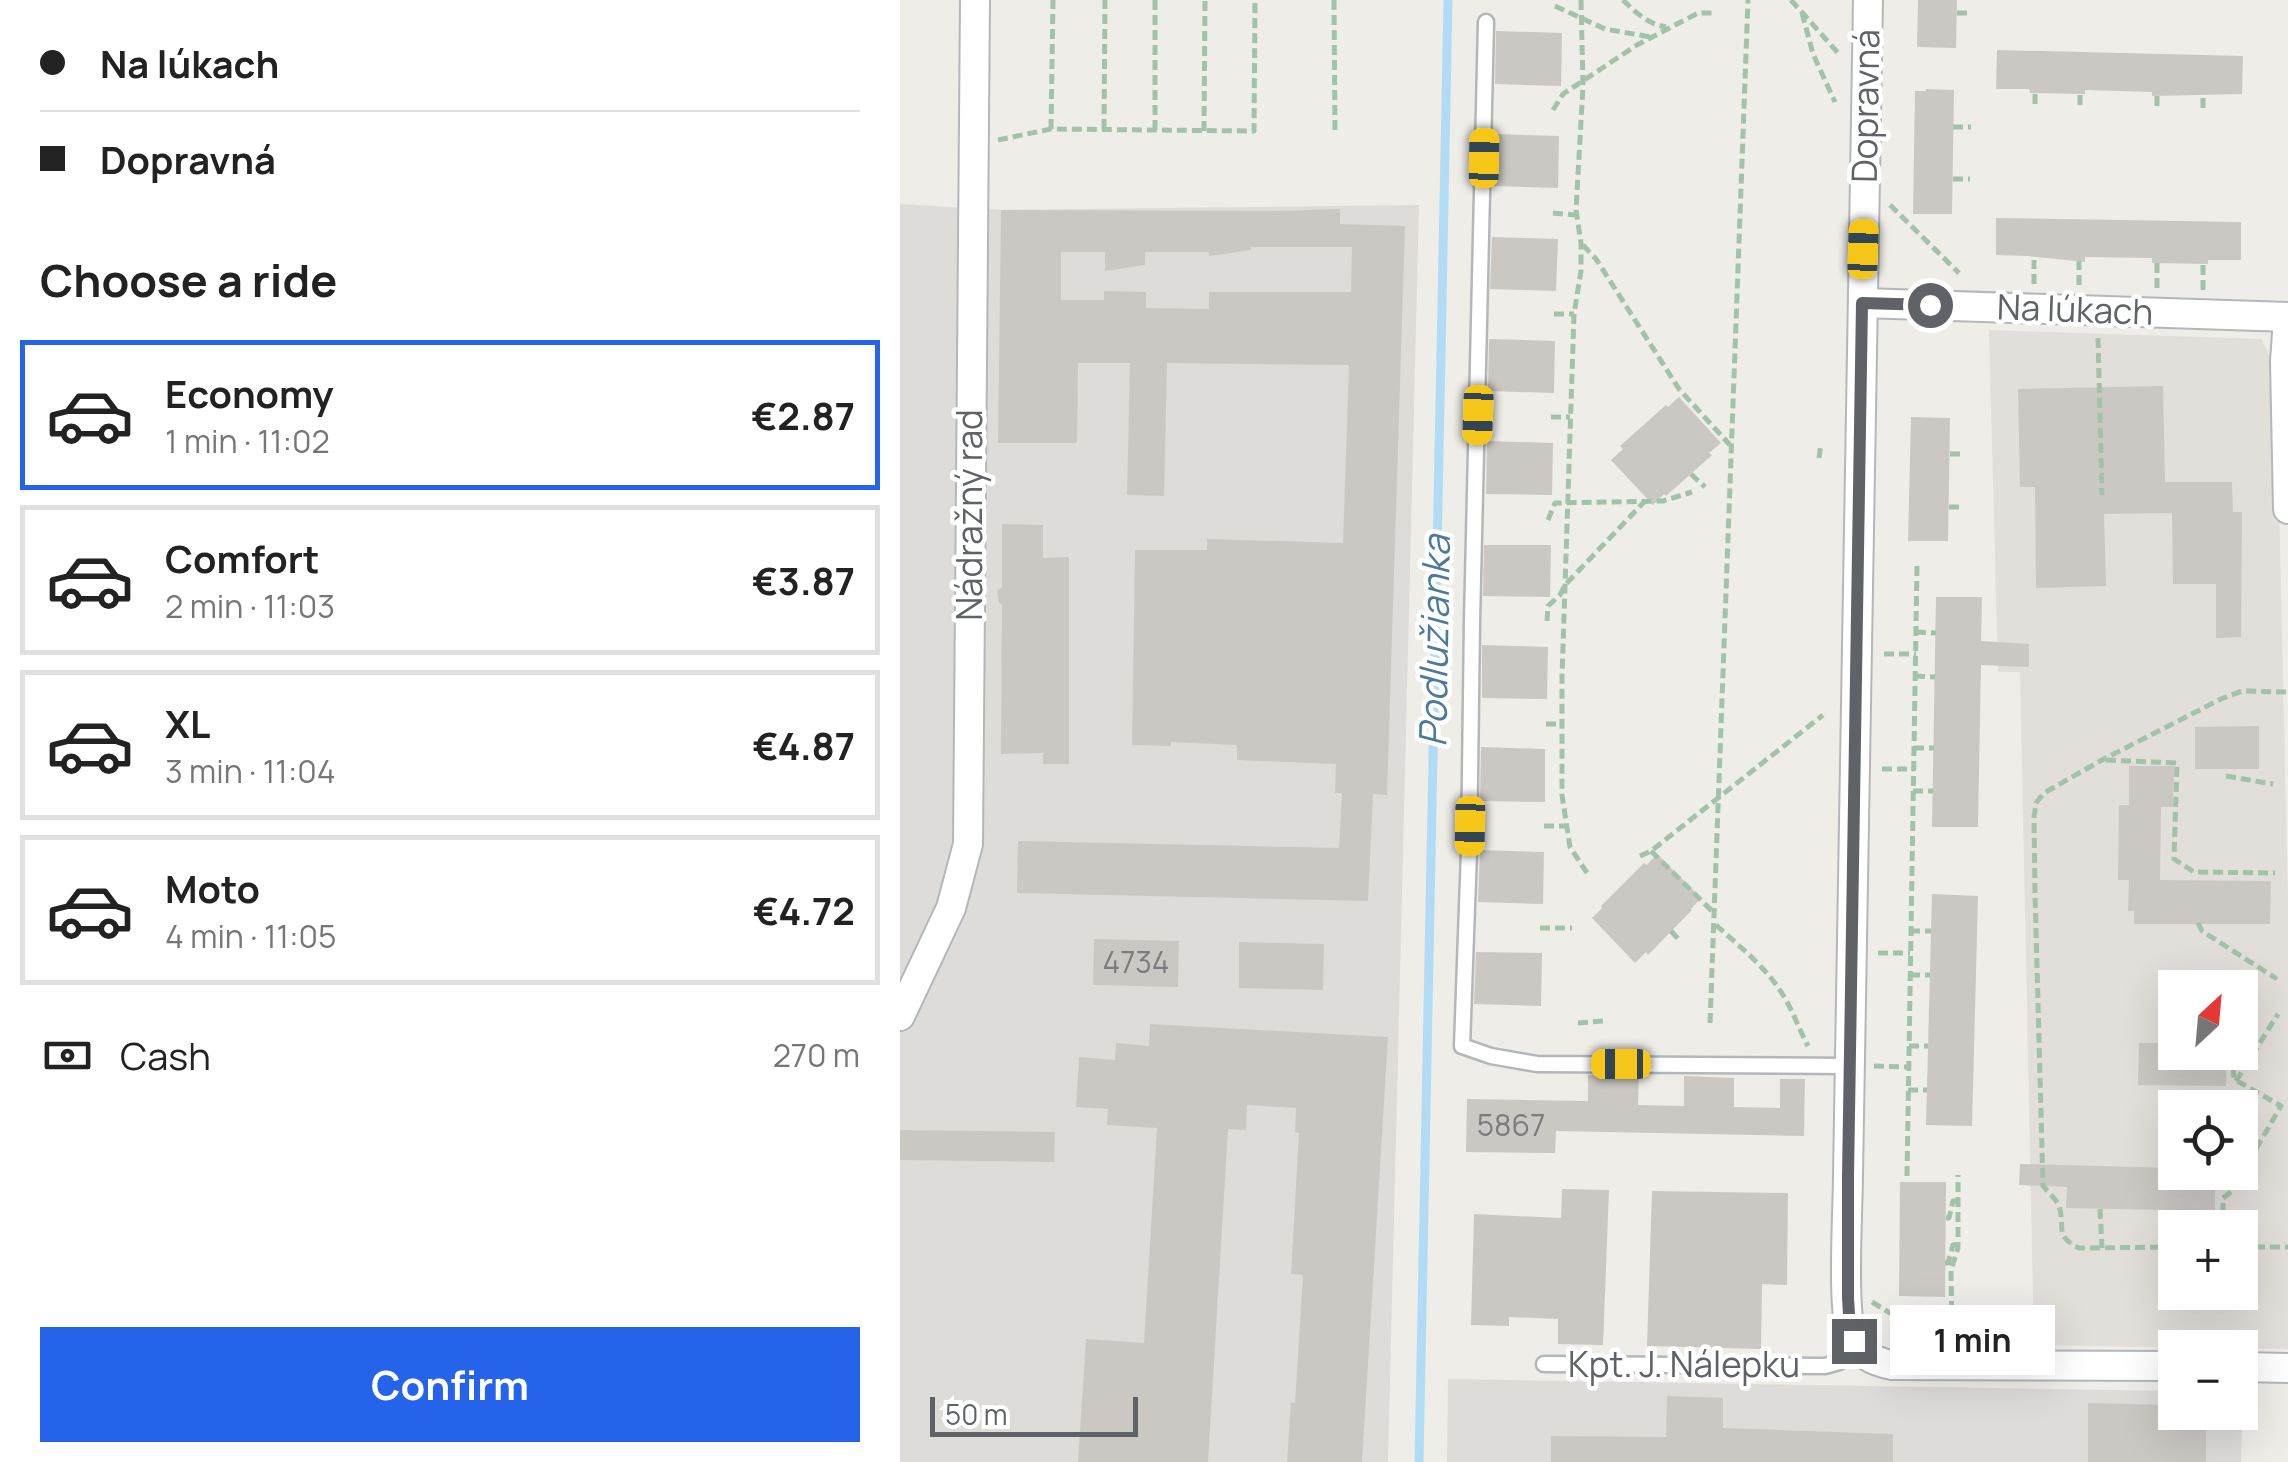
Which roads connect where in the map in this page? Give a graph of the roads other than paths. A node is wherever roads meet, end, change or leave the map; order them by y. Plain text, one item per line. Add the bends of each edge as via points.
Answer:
1 (974, 0) edge
2 (1868, 0) edge
3 (1486, 22) dead end
4 (1862, 303) junction
5 (2288, 318) edge
6 (2288, 509) edge
7 (900, 1016) edge
8 (1851, 1066) junction
9 (1859, 1350) junction
10 (1544, 1364) dead end
11 (2158, 1366) edge
12 (2258, 1367) edge
13 (2288, 1368) edge

1 - 7 street, Nádražný rad via 968,844 950,908
2 - 4 street, Dopravná
3 - 8 lane via 1462,1046 1537,1064
4 - 5 street, Na lúkach
4 - 8 street, Dopravná
5 - 6 street
8 - 9 street, Dopravná via 1848,1298
9 - 10 lane, Kpt. J. Nálepku via 1825,1366
9 - 11 street via 1892,1365
12 - 13 street

